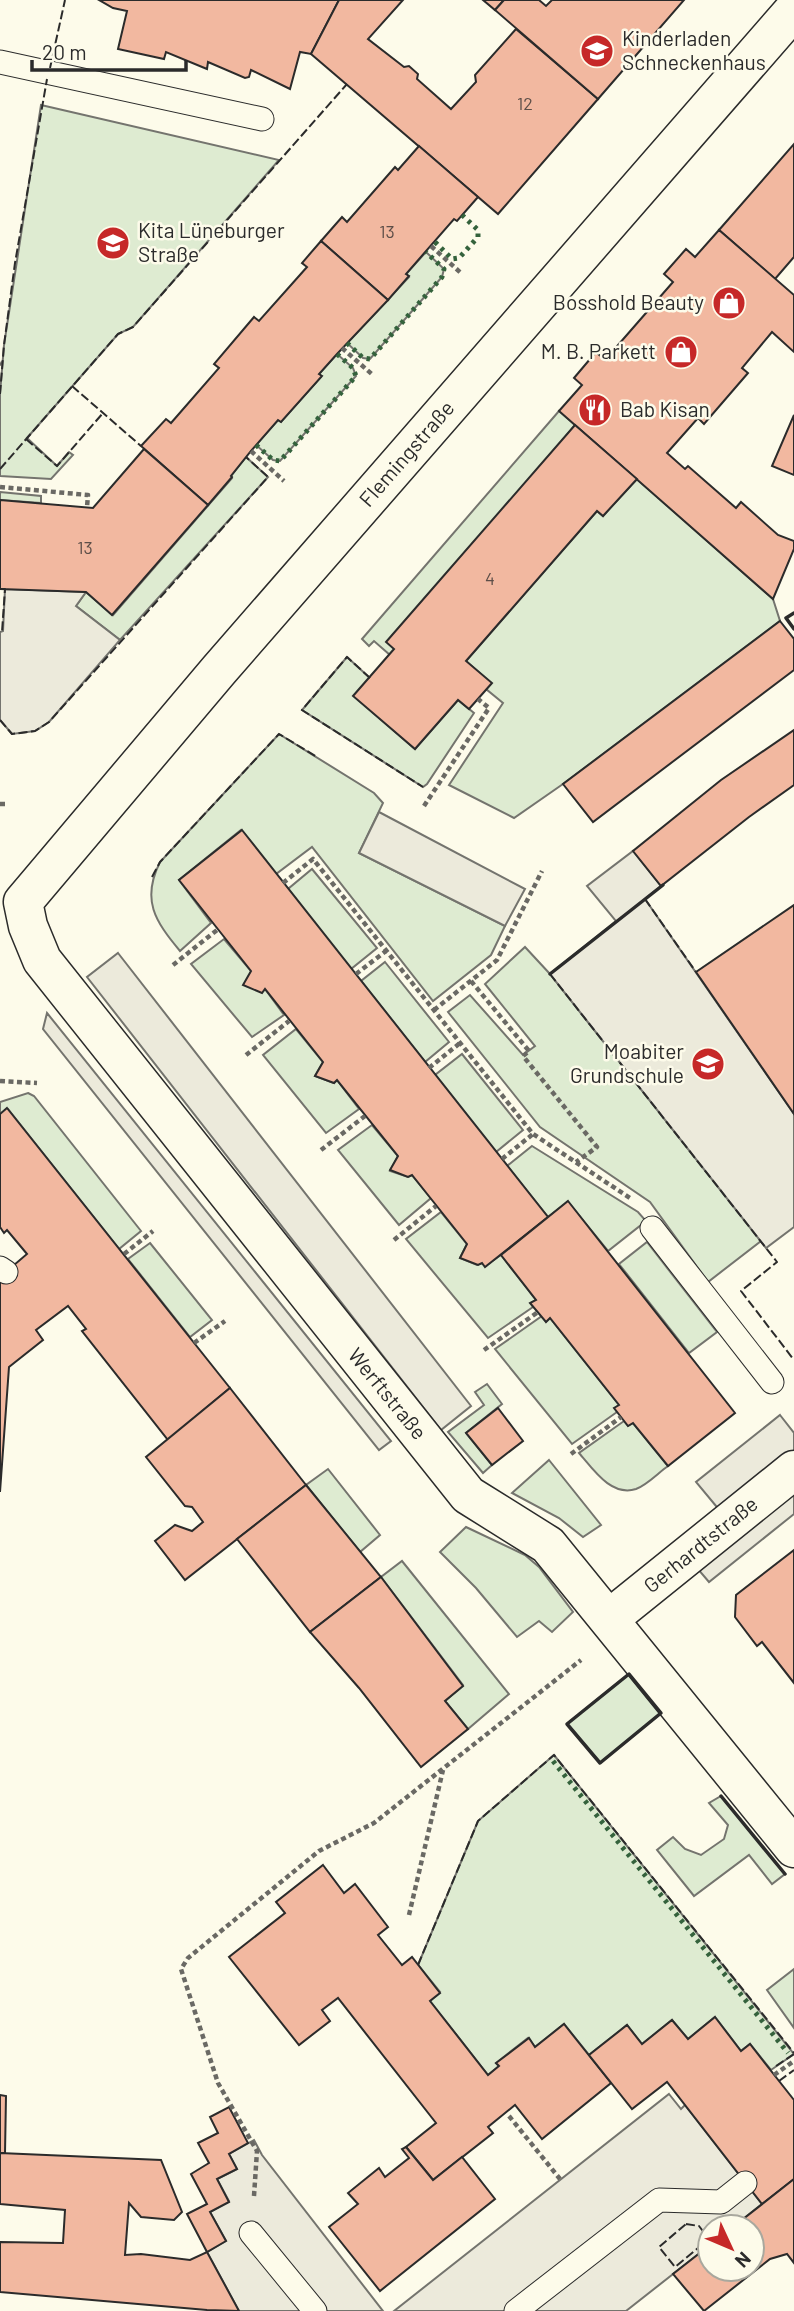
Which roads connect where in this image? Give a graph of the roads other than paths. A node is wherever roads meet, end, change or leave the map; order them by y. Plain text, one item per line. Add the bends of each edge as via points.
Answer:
1 (794, 9) edge
2 (0, 62) edge
3 (262, 119) dead end
4 (23, 902) joint
5 (652, 1228) road end
6 (772, 1382) dead end
7 (794, 1471) edge
8 (613, 1625) junction
9 (794, 1848) edge
10 (745, 2183) dead end
11 (251, 2233) road end
12 (315, 2311) edge
13 (516, 2311) edge

1 - 4 street, Flemingstraße
2 - 3 lane
4 - 8 street, Werftstraße via 42,960 459,1484 468,1495 548,1545
5 - 6 lane
7 - 8 street, Gerhardtstraße
8 - 9 street, Werftstraße
10 - 13 lane via 721,2202 659,2200
11 - 12 lane

